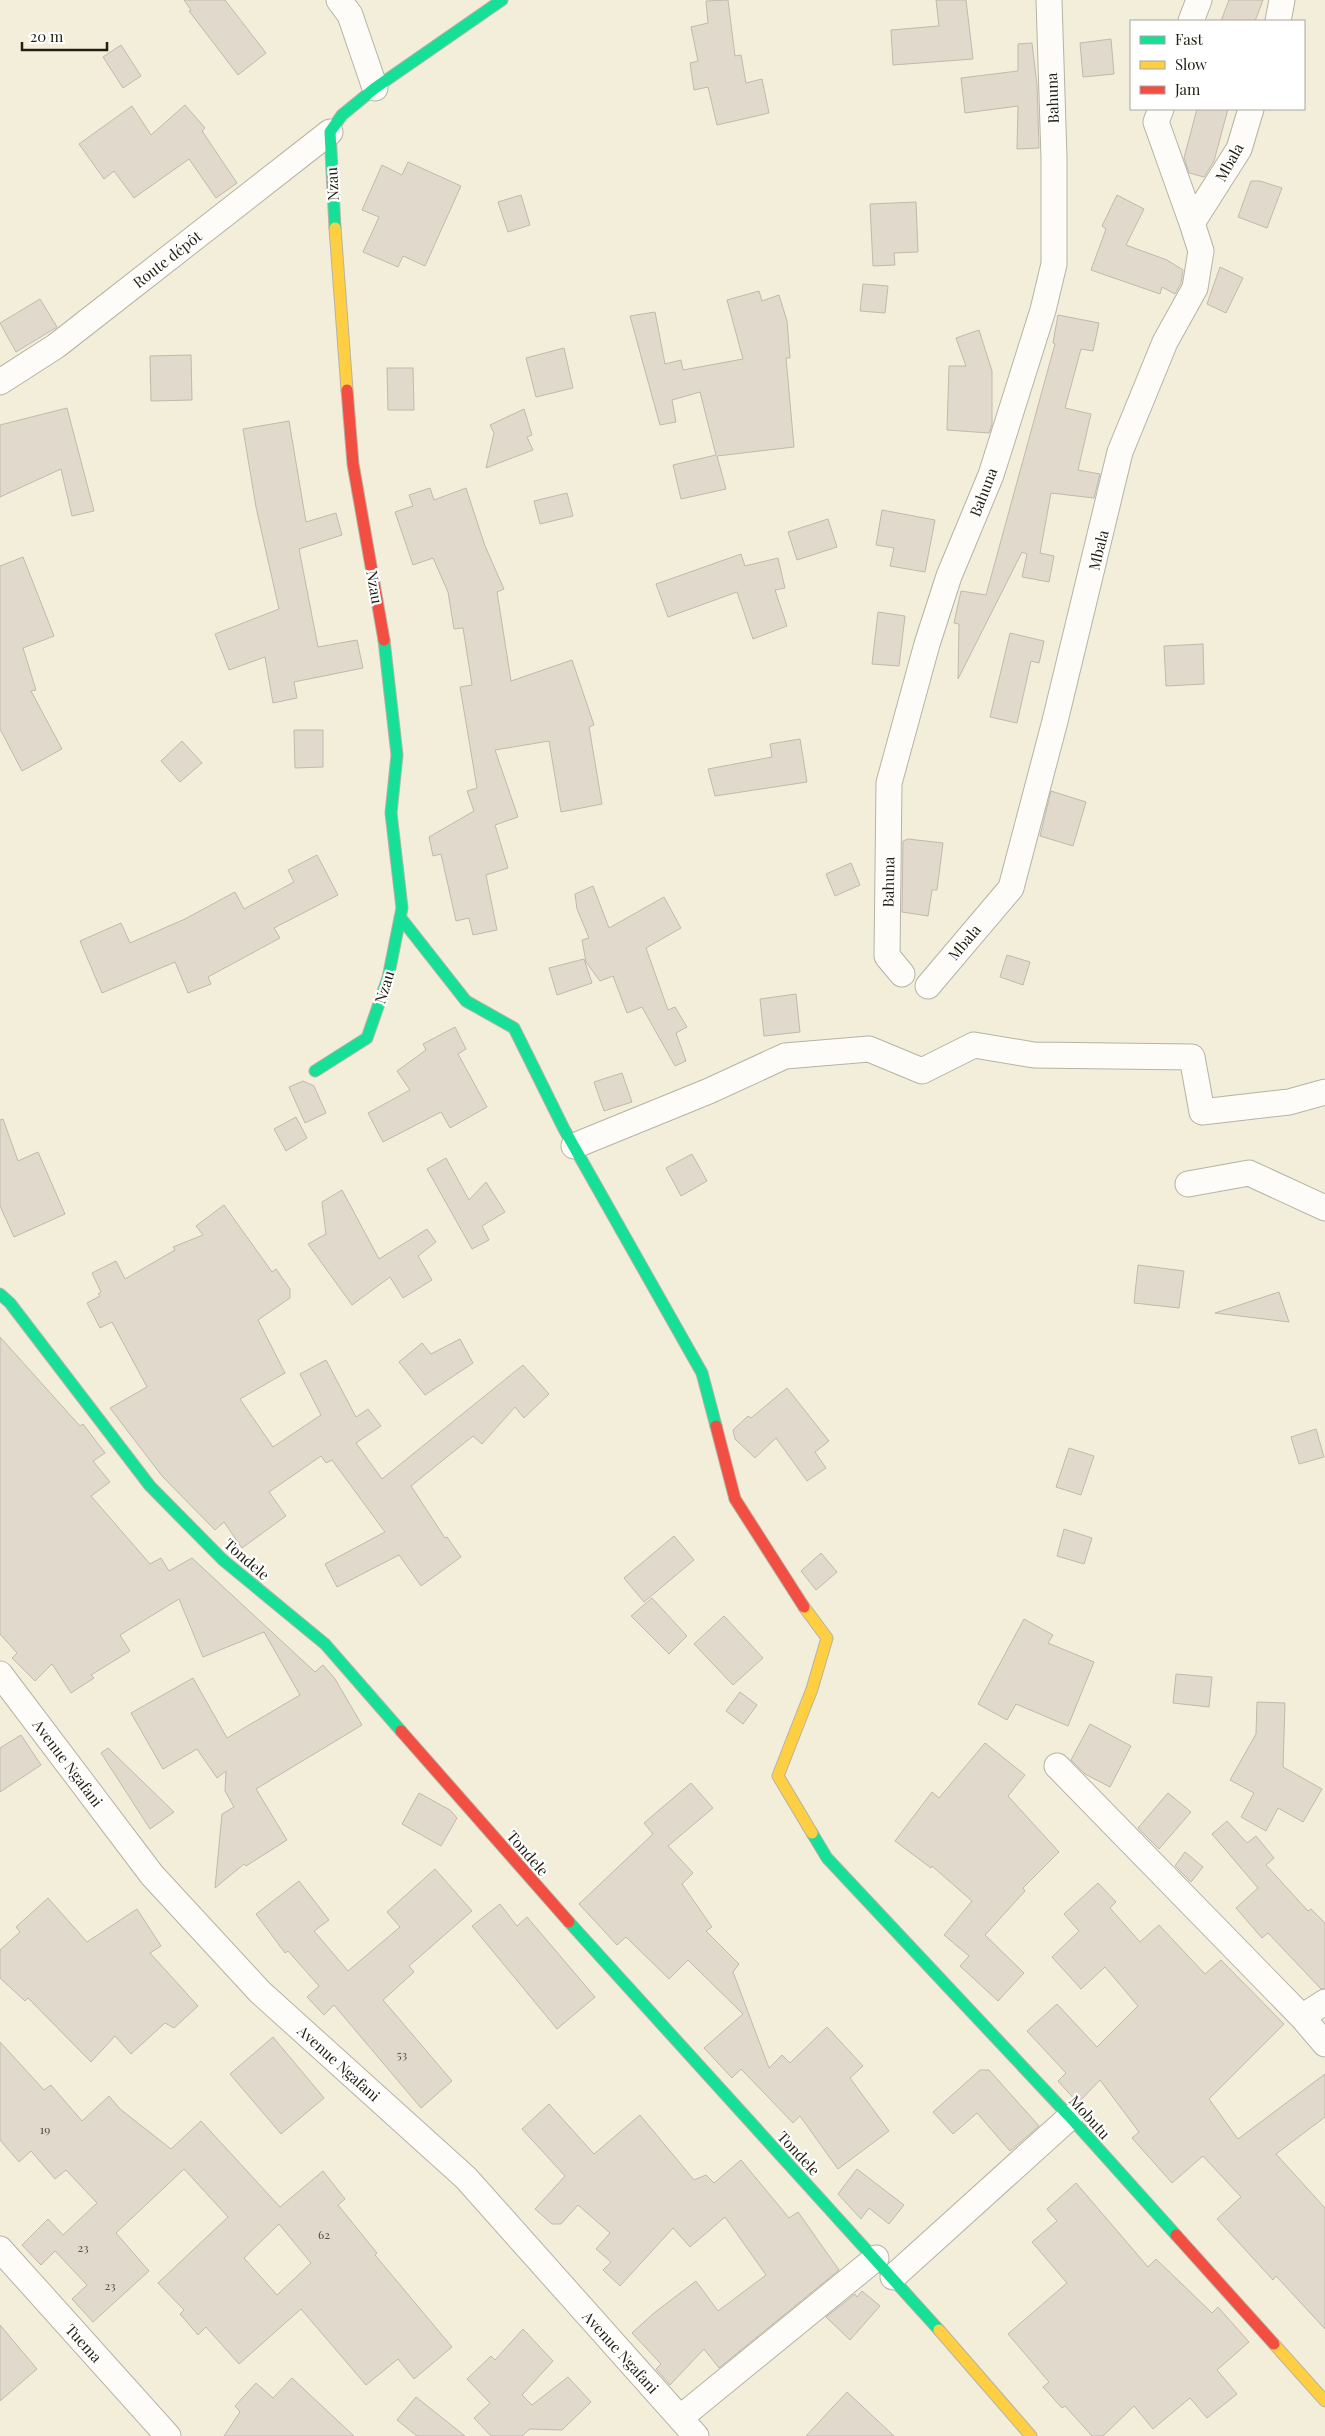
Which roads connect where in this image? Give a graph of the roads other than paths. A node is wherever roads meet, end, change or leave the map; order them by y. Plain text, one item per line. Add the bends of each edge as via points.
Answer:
1 (339, 0) edge
2 (502, 0) edge
3 (1049, 0) edge
4 (1199, 0) edge
5 (1282, 0) edge
6 (1191, 20) edge
7 (1278, 20) edge
8 (375, 88) junction
9 (1161, 110) edge
10 (1251, 110) edge
11 (330, 132) junction
12 (1192, 222) junction
13 (0, 382) edge
14 (400, 917) junction
15 (902, 974) dead end
16 (928, 986) dead end
17 (315, 1071) dead end
18 (1325, 1092) edge
19 (574, 1146) junction
20 (1188, 1184) dead end
21 (1325, 1208) edge
22 (0, 1294) edge
23 (0, 1674) edge
24 (1057, 1766) dead end
25 (1325, 2002) edge
26 (1302, 2017) junction
27 (1325, 2044) edge
28 (1070, 2117) junction
29 (0, 2249) edge
30 (876, 2258) junction
31 (893, 2277) junction
32 (1325, 2402) edge
33 (688, 2427) edge
34 (168, 2436) edge
35 (1031, 2436) edge

1 - 8 street via 350,15
2 - 8 street
3 - 15 street, Bahuna via 1054,264 1043,310 991,475 949,576 927,644 890,783 886,956
4 - 6 street
5 - 7 street
8 - 11 street via 342,115
9 - 12 street via 1156,122
10 - 12 street, Mbala via 1238,149
11 - 13 street, Route dépôt via 56,346
11 - 14 street, Nzau via 330,182 353,464 388,661 397,755 391,813 402,908
12 - 16 street, Mbala via 1201,251 1195,288 1165,342 1120,452 1011,888
14 - 17 street, Nzau via 388,978 367,1038
14 - 19 street via 466,1001 514,1028
18 - 19 street via 1289,1102 1202,1112 1192,1058 1034,1055 974,1045 922,1071 869,1048 785,1056
19 - 28 street, Mobutu via 702,1373 735,1499 789,1586 827,1638 812,1689 778,1776 827,1858
20 - 21 street via 1249,1173
22 - 30 street, Tondele via 150,1486 223,1560 325,1644 592,1949
23 - 33 street, Avenue Ngafani via 152,1875 260,1992 466,2178
24 - 26 street
25 - 26 street
26 - 27 street
28 - 31 street
28 - 32 street, Mobutu
29 - 34 street, Tuema
30 - 31 street, Tondele
30 - 33 street
31 - 35 street, Tondele

